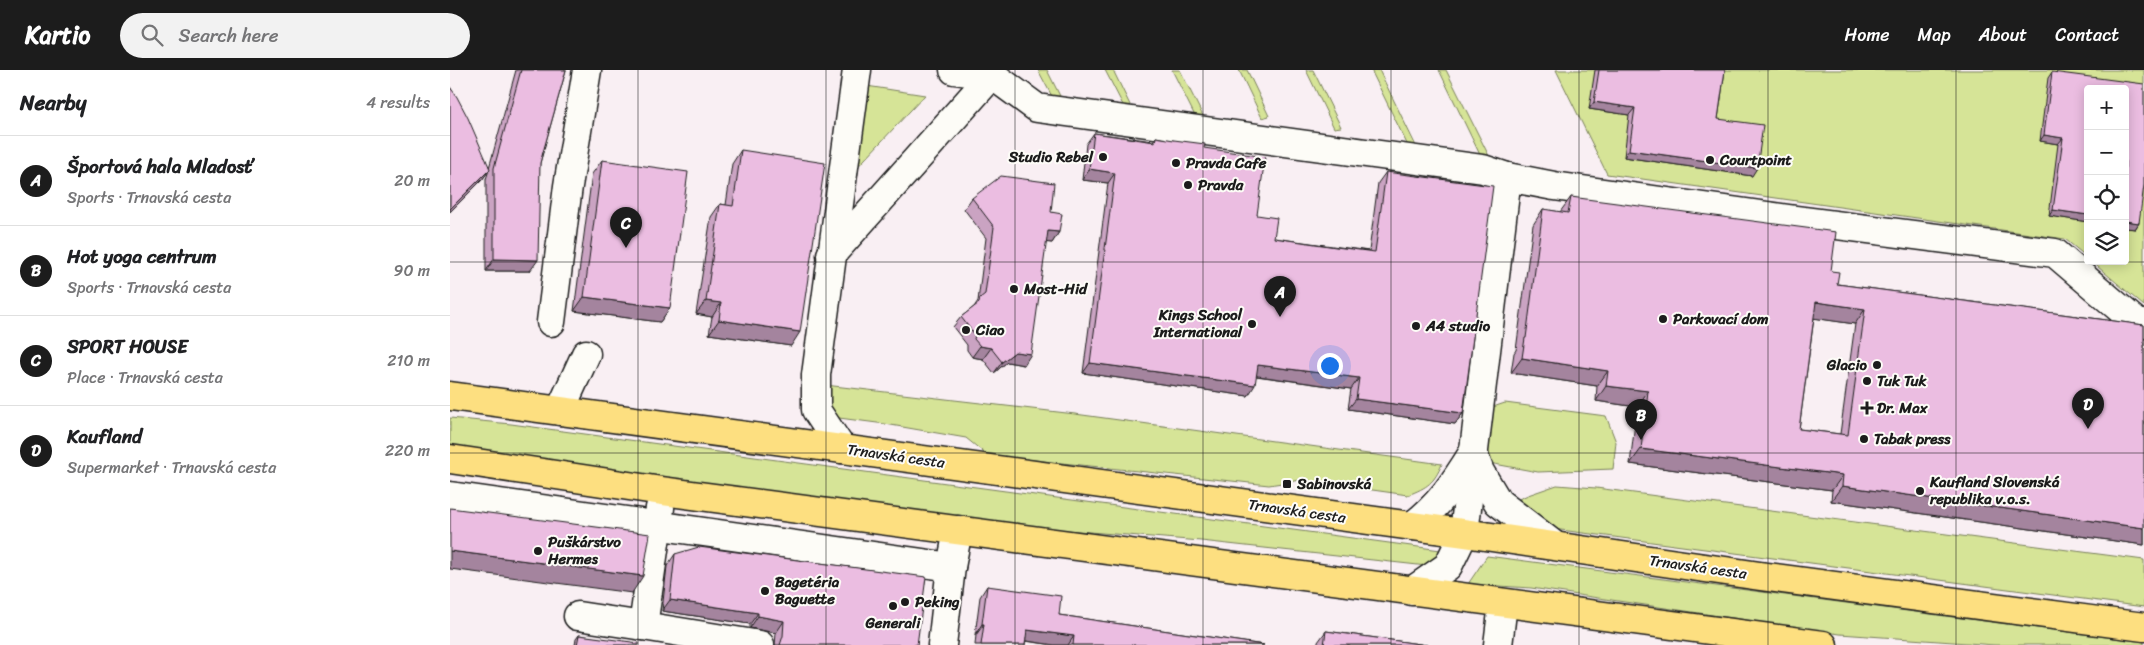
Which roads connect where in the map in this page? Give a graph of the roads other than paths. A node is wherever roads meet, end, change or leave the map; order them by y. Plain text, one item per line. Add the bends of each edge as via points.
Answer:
1 (587, 70) edge
2 (857, 70) edge
3 (954, 70) edge
4 (992, 75) junction
5 (1507, 177) junction
6 (831, 255) junction
7 (551, 322) dead end
8 (2144, 324) edge
9 (586, 354) dead end
10 (450, 396) edge
11 (560, 411) junction
12 (842, 448) junction
13 (1473, 453) junction
14 (450, 459) edge
15 (662, 491) junction
16 (450, 496) edge
17 (657, 524) junction
18 (1412, 526) junction
19 (958, 530) junction
20 (1464, 532) junction
21 (1554, 545) junction
22 (951, 567) junction
23 (1412, 591) junction
24 (1503, 604) junction
25 (578, 616) dead end
26 (643, 626) junction
27 (2144, 627) edge
28 (760, 645) edge
29 (942, 645) edge
30 (1498, 645) edge
31 (1822, 645) edge

1 - 7 street
2 - 6 street
3 - 4 street
4 - 5 street via 1038,108 1483,169
4 - 6 street
5 - 8 street via 1790,220 2055,254 2137,323
5 - 13 street
6 - 12 street via 816,375 816,410
9 - 11 street
10 - 11 main road, Trnavská cesta
11 - 12 main road, Trnavská cesta
12 - 18 main road, Trnavská cesta
13 - 18 street via 1444,498
13 - 20 street
13 - 21 street via 1498,502
14 - 15 main road
15 - 17 street
15 - 19 main road
16 - 17 street
17 - 22 street
17 - 26 street
18 - 20 main road, Trnavská cesta
19 - 22 street
19 - 23 main road
20 - 21 main road, Trnavská cesta
20 - 23 street via 1448,566
21 - 27 main road, Trnavská cesta
22 - 29 street
23 - 24 main road
24 - 30 street
24 - 31 main road
25 - 26 street
26 - 28 street

